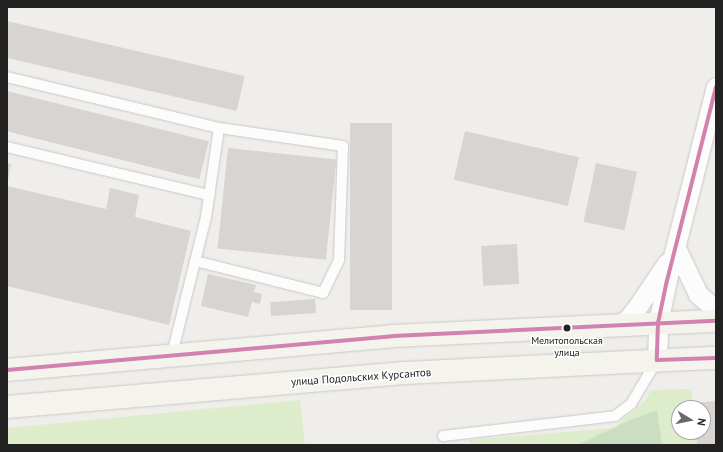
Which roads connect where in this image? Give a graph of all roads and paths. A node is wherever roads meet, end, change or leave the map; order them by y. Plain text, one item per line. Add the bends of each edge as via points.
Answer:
1 (7, 77) edge
2 (716, 87) edge
3 (219, 128) junction
4 (7, 147) edge
5 (209, 195) junction
6 (676, 248) junction
7 (195, 261) junction
8 (716, 310) edge
9 (716, 321) edge
10 (658, 323) junction
11 (618, 325) junction
12 (172, 354) junction
13 (716, 358) edge
14 (657, 360) junction
15 (7, 370) edge
16 (7, 407) edge
17 (443, 436) dead end

1 - 3 lane
2 - 6 street
3 - 5 lane
3 - 7 lane via 343,146 339,260 323,293
4 - 5 lane
5 - 7 lane
6 - 8 street via 698,294
6 - 10 street
6 - 11 street via 638,306
7 - 12 lane
9 - 10 main road
10 - 11 main road
10 - 14 street
11 - 12 main road via 393,336
12 - 15 main road
13 - 14 main road, улица Подольских Курсантов
14 - 16 main road, улица Подольских Курсантов via 405,373
14 - 17 lane via 631,404 615,416

